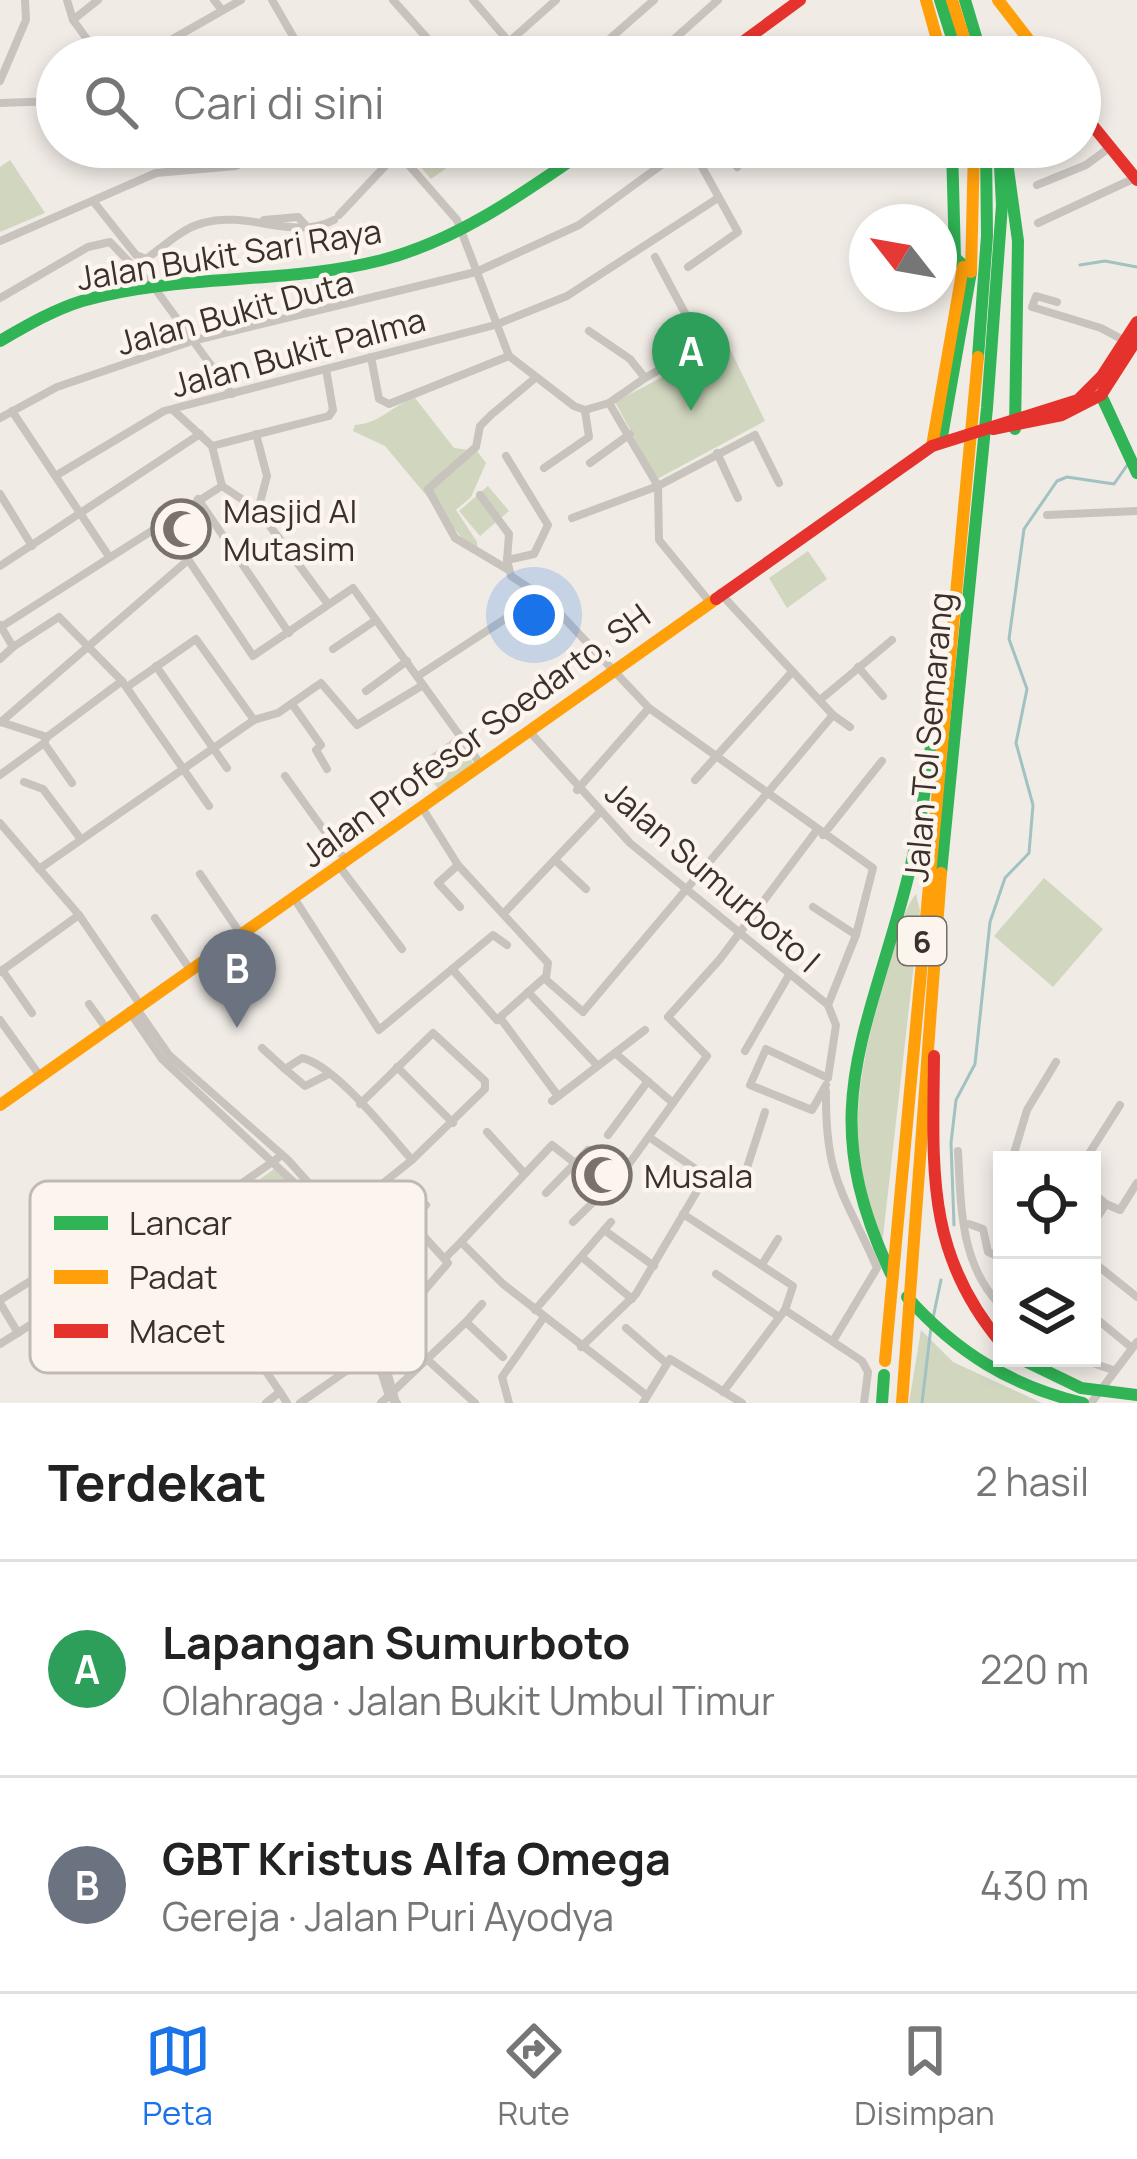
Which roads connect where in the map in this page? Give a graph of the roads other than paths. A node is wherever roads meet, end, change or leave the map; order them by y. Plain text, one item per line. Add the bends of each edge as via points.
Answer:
1 (25, 0) edge
2 (67, 0) edge
3 (98, 0) edge
4 (214, 0) edge
5 (241, 0) edge
6 (272, 0) edge
7 (393, 0) edge
8 (474, 0) edge
9 (556, 0) edge
10 (654, 0) edge
11 (718, 0) edge
12 (926, 0) edge
13 (940, 0) edge
14 (952, 0) edge
15 (965, 0) edge
16 (998, 0) edge
17 (792, 2) edge
18 (222, 10) junction
19 (74, 20) junction
20 (85, 36) edge
21 (177, 36) edge
22 (292, 36) edge
23 (425, 36) edge
24 (503, 36) edge
25 (517, 36) edge
26 (614, 36) edge
27 (678, 36) edge
28 (752, 36) edge
29 (936, 36) edge
30 (951, 36) edge
31 (963, 36) edge
32 (976, 36) edge
33 (1026, 36) edge
34 (0, 81) edge
35 (36, 102) edge
36 (0, 103) edge
37 (1101, 138) edge
38 (1109, 148) junction
39 (1101, 154) edge
40 (213, 168) edge
41 (381, 168) edge
42 (413, 168) edge
43 (560, 168) edge
44 (659, 168) edge
45 (700, 168) edge
46 (953, 168) edge
47 (973, 168) edge
48 (986, 168) edge
49 (1001, 168) edge
50 (1005, 168) edge
51 (1078, 168) edge
52 (1136, 179) edge
53 (1036, 185) dead end
54 (718, 198) junction
55 (93, 201) junction
56 (1038, 223) dead end
57 (461, 228) junction
58 (0, 241) edge
59 (655, 257) dead end
60 (688, 267) dead end
61 (967, 269) junction
62 (476, 272) junction
63 (155, 290) junction
64 (0, 298) edge
65 (1057, 302) dead end
66 (1137, 322) edge
67 (495, 325) junction
68 (589, 331) dead end
69 (0, 340) edge
70 (192, 341) junction
71 (1133, 343) edge
72 (509, 356) junction
73 (371, 357) junction
74 (326, 369) junction
75 (645, 378) junction
76 (534, 380) junction
77 (232, 394) junction
78 (1101, 395) junction
79 (609, 403) junction
80 (981, 408) junction
81 (172, 409) junction
82 (585, 410) junction
83 (12, 411) junction
84 (0, 418) edge
85 (1015, 423) junction
86 (200, 434) junction
87 (256, 434) junction
88 (630, 434) junction
89 (936, 444) junction
90 (212, 446) junction
91 (717, 453) junction
92 (506, 456) dead end
93 (590, 463) dead end
94 (1133, 464) edge
95 (544, 468) dead end
96 (57, 475) junction
97 (779, 483) dead end
98 (222, 486) junction
99 (658, 486) junction
100 (0, 494) edge
101 (480, 494) dead end
102 (738, 498) dead end
103 (198, 499) junction
104 (258, 510) junction
105 (1137, 511) edge
106 (82, 514) junction
107 (1047, 514) dead end
108 (572, 518) dead end
109 (962, 520) junction
110 (163, 522) junction
111 (32, 546) junction
112 (108, 555) junction
113 (187, 561) junction
114 (507, 565) junction
115 (0, 566) edge
116 (714, 597) junction
117 (537, 598) junction
118 (328, 604) junction
119 (376, 620) junction
120 (0, 626) edge
121 (290, 632) junction
122 (892, 640) dead end
123 (92, 644) junction
124 (14, 647) junction
125 (333, 649) dead end
126 (0, 659) edge
127 (406, 661) junction
128 (156, 666) junction
129 (858, 667) junction
130 (613, 669) junction
131 (792, 672) junction
132 (420, 681) junction
133 (124, 684) junction
134 (366, 691) dead end
135 (883, 696) dead end
136 (820, 700) junction
137 (292, 704) junction
138 (650, 708) junction
139 (833, 715) junction
140 (254, 720) junction
141 (0, 722) edge
142 (850, 727) dead end
143 (529, 730) junction
144 (46, 740) junction
145 (213, 748) junction
146 (713, 758) junction
147 (882, 761) dead end
148 (482, 765) junction
149 (227, 768) dead end
150 (184, 769) junction
151 (327, 769) dead end
152 (0, 776) edge
153 (285, 776) dead end
154 (695, 780) dead end
155 (24, 782) dead end
156 (72, 783) dead end
157 (577, 790) junction
158 (769, 797) junction
159 (209, 806) dead end
160 (423, 809) junction
161 (599, 812) junction
162 (0, 823) edge
163 (820, 833) junction
164 (80, 838) junction
165 (555, 860) junction
166 (343, 864) junction
167 (458, 866) junction
168 (39, 869) junction
169 (200, 874) dead end
170 (586, 889) dead end
171 (688, 892) junction
172 (293, 897) junction
173 (460, 907) dead end
174 (813, 908) dead end
175 (504, 913) junction
176 (79, 915) junction
177 (155, 918) dead end
178 (240, 933) junction
179 (495, 934) junction
180 (738, 934) junction
181 (856, 934) junction
182 (506, 945) dead end
183 (402, 950) dead end
184 (189, 968) junction
185 (452, 968) junction
186 (1, 971) edge
187 (789, 976) junction
188 (545, 978) junction
189 (934, 979) junction
190 (528, 992) junction
191 (89, 1004) dead end
192 (828, 1005) junction
193 (135, 1007) junction
194 (32, 1013) dead end
195 (501, 1019) junction
196 (0, 1020) edge
197 (106, 1028) junction
198 (645, 1030) dead end
199 (262, 1048) dead end
200 (745, 1051) dead end
201 (615, 1053) junction
202 (1056, 1062) dead end
203 (596, 1064) junction
204 (397, 1067) junction
205 (285, 1069) junction
206 (329, 1074) junction
207 (40, 1076) junction
208 (648, 1081) junction
209 (827, 1082) junction
210 (673, 1103) junction
211 (360, 1104) junction
212 (0, 1105) edge
213 (1120, 1105) dead end
214 (764, 1112) dead end
215 (453, 1123) junction
216 (487, 1132) dead end
217 (608, 1135) dead end
218 (649, 1137) junction
219 (958, 1151) dead end
220 (1015, 1151) edge
221 (1091, 1151) edge
222 (279, 1157) junction
223 (412, 1160) junction
224 (575, 1163) junction
225 (524, 1173) junction
226 (621, 1175) junction
227 (706, 1176) junction
228 (245, 1181) edge
229 (304, 1181) edge
230 (386, 1181) edge
231 (1137, 1183) edge
232 (546, 1192) dead end
233 (1101, 1200) edge
234 (1106, 1204) junction
235 (1101, 1212) edge
236 (683, 1214) junction
237 (573, 1222) dead end
238 (969, 1224) dead end
239 (426, 1236) edge
240 (778, 1239) dead end
241 (461, 1242) junction
242 (993, 1254) edge
243 (447, 1256) junction
244 (583, 1258) junction
245 (763, 1263) junction
246 (654, 1266) junction
247 (1101, 1268) edge
248 (716, 1274) dead end
249 (30, 1281) edge
250 (426, 1290) edge
251 (993, 1297) edge
252 (1137, 1297) edge
253 (632, 1299) junction
254 (0, 1302) edge
255 (482, 1304) dead end
256 (782, 1313) junction
257 (539, 1314) junction
258 (1101, 1321) edge
259 (466, 1322) junction
260 (30, 1325) edge
261 (626, 1328) dead end
262 (18, 1333) junction
263 (993, 1333) edge
264 (832, 1341) junction
265 (0, 1344) edge
266 (1134, 1345) edge
267 (581, 1346) junction
268 (503, 1357) dead end
269 (430, 1362) junction
270 (665, 1362) junction
271 (426, 1366) edge
272 (1101, 1366) edge
273 (1034, 1367) edge
274 (1113, 1370) junction
275 (267, 1373) edge
276 (337, 1373) edge
277 (419, 1373) edge
278 (280, 1392) junction
279 (723, 1392) junction
280 (1131, 1395) edge
281 (1085, 1398) edge
282 (392, 1399) edge
283 (644, 1399) edge
284 (268, 1402) edge
285 (287, 1403) edge
286 (300, 1403) edge
287 (476, 1403) edge
288 (509, 1403) edge
289 (742, 1403) edge
290 (864, 1403) edge
291 (882, 1403) edge
292 (902, 1403) edge

1 - 34 street via 26,20
2 - 19 street
3 - 19 street
4 - 18 street
5 - 18 street
6 - 22 street
7 - 23 street
8 - 24 street
9 - 25 street
10 - 26 street
11 - 27 street
12 - 29 main road
13 - 30 main road
14 - 31 main road
15 - 32 main road
16 - 33 main road
17 - 28 main road
18 - 21 street
19 - 20 street
35 - 36 street
37 - 38 main road
38 - 39 street
38 - 52 main road
40 - 55 street via 156,173
41 - 55 street via 311,232 200,223 141,258
42 - 57 street
43 - 57 main road, Jalan Bukit Sari Raya
44 - 62 street, Jalan Bukit Duta via 579,225
45 - 54 street
46 - 61 main road via 955,258
47 - 61 main road
48 - 80 main road, Jalan Tol Semarang / 6
49 - 80 main road, Jalan Tol Semarang / 6
50 - 85 main road via 1018,241
51 - 53 street
52 - 56 street
54 - 60 street via 738,232
54 - 67 street, Jalan Bukit Palma via 585,286
55 - 58 street
57 - 62 street
57 - 63 main road, Jalan Bukit Sari Raya via 366,264
59 - 75 street via 702,345
61 - 89 main road
62 - 67 street
62 - 70 street, Jalan Bukit Duta
63 - 64 street via 105,242
63 - 69 main road, Jalan Bukit Sari Raya via 55,310
63 - 70 street
65 - 71 street via 1036,296 1033,308
66 - 71 main road
67 - 72 street
67 - 73 street, Jalan Bukit Palma
68 - 75 street
70 - 77 street
70 - 83 street, Jalan Bukit Duta via 57,387
71 - 78 main road
71 - 85 main road via 1078,400
72 - 73 street via 389,404 380,399
72 - 76 street
73 - 74 street, Jalan Bukit Palma
74 - 77 street, Jalan Bukit Palma
74 - 87 street via 329,416
75 - 79 street
76 - 82 street
76 - 114 street via 480,426 476,447 428,488 455,538
77 - 81 street, Jalan Bukit Palma
78 - 85 main road via 1062,415
78 - 94 main road
79 - 82 street
79 - 88 street
80 - 109 main road, Jalan Tol Semarang / 6
80 - 189 main road, Jalan Tol Semarang / 6
81 - 86 street
81 - 96 street, Jalan Bukit Palma
82 - 95 street via 589,437
83 - 84 street, Jalan Bukit Duta
83 - 96 street
85 - 89 main road, Jalan Profesor Soedarto, SH
86 - 90 street
86 - 106 street
87 - 90 street
87 - 104 street via 267,476
88 - 93 street
88 - 99 street
89 - 116 main road, Jalan Profesor Soedarto, SH
90 - 98 street
91 - 97 street via 758,435
91 - 99 street
91 - 102 street
92 - 114 street via 548,526 534,554
96 - 106 street
98 - 103 street
98 - 104 street
99 - 108 street
99 - 116 street via 659,540
100 - 111 street
101 - 114 street via 509,534
103 - 110 street
103 - 121 street
104 - 118 street
105 - 107 street
106 - 111 street
106 - 112 street
109 - 281 main road, 6 via 915,845 847,1092 847,1144 857,1196 896,1283 929,1323 969,1356 1055,1397
109 - 291 main road, Jalan Tol Semarang / 6
110 - 112 street
110 - 113 street
111 - 115 street
112 - 120 street
113 - 121 street via 255,657
113 - 123 street
114 - 117 street
116 - 130 main road, Jalan Profesor Soedarto, SH
116 - 131 street
117 - 130 street
117 - 132 street
118 - 119 street via 352,588
118 - 121 street
119 - 125 street
119 - 127 street
120 - 124 street
122 - 129 street
123 - 124 street via 55,616
123 - 133 street
123 - 141 street
124 - 126 street
127 - 132 street
127 - 134 street
128 - 133 street
128 - 140 street via 190,639 200,642
128 - 145 street
129 - 135 street
129 - 136 street
130 - 138 street
130 - 143 main road, Jalan Profesor Soedarto, SH
131 - 136 street
131 - 146 street
132 - 137 street via 357,725 323,682
132 - 148 street
133 - 144 street
133 - 150 street
136 - 139 street
137 - 140 street
137 - 151 street via 321,745 316,750
138 - 146 street
138 - 157 street
139 - 142 street
139 - 158 street
140 - 145 street
141 - 144 street
143 - 148 main road, Jalan Profesor Soedarto, SH
143 - 157 street, Jalan Sumurboto I
144 - 152 street
144 - 156 street
145 - 149 street
145 - 150 street
146 - 154 street
146 - 158 street
147 - 163 street
148 - 160 main road, Jalan Profesor Soedarto, SH
150 - 159 street
150 - 164 street
153 - 166 street
155 - 164 street via 43,790
157 - 161 street, Jalan Sumurboto I
158 - 163 street
158 - 171 street
160 - 166 main road, Jalan Profesor Soedarto, SH
160 - 167 street
161 - 165 street
161 - 171 street, Jalan Sumurboto I
162 - 168 street
163 - 180 street
163 - 181 street via 873,868
164 - 168 street
165 - 170 street
165 - 175 street
166 - 172 main road, Jalan Profesor Soedarto, SH
166 - 183 street
167 - 173 street via 438,883
167 - 175 street
168 - 176 street
169 - 178 street
171 - 180 street, Jalan Sumurboto I
171 - 188 street via 583,1012
172 - 178 main road, Jalan Profesor Soedarto, SH
172 - 185 street via 379,1030
174 - 181 street
175 - 179 street
175 - 188 street via 548,963
176 - 186 street
176 - 193 street
177 - 184 street
178 - 184 main road, Jalan Profesor Soedarto, SH
179 - 182 street
179 - 185 street
180 - 187 street, Jalan Sumurboto I
180 - 210 street via 667,1018 707,1054
181 - 192 street
184 - 193 main road, Jalan Profesor Soedarto, SH
185 - 195 street
186 - 194 street
187 - 192 street, Jalan Sumurboto I
187 - 200 street
188 - 190 street
189 - 263 main road, 6 via 938,1233 962,1296
189 - 292 main road, Jalan Tol Semarang / 6
190 - 195 street
190 - 203 street
191 - 197 street
192 - 209 street, Jalan Sumurboto I via 836,1025
193 - 197 main road, Jalan Profesor Soedarto, SH
193 - 222 street via 176,1067
195 - 203 street via 555,1099
196 - 207 street
197 - 207 main road, Jalan Profesor Soedarto, SH
198 - 201 street
199 - 205 street
201 - 203 street
201 - 208 street
202 - 220 street via 1027,1110
204 - 211 street
204 - 215 street
204 - 215 street via 430,1034 440,1035 485,1085
205 - 206 street via 305,1057
205 - 206 street via 305,1086
206 - 211 street
207 - 212 main road, Jalan Profesor Soedarto, SH
208 - 210 street
208 - 217 street
209 - 209 street via 766,1049 749,1080 811,1110
209 - 264 street, Jalan Sumurboto I via 830,1167 877,1268
210 - 218 street
211 - 223 street
213 - 221 street
214 - 227 street via 742,1180
215 - 223 street
216 - 225 street
218 - 226 street
218 - 227 street
219 - 251 street via 962,1224
222 - 228 street
222 - 229 street
223 - 230 street
224 - 225 street via 552,1145
224 - 226 street via 589,1150
224 - 232 street
225 - 241 street
226 - 237 street
227 - 236 street
231 - 234 street via 1120,1210
233 - 234 street
234 - 235 street
236 - 245 street
236 - 246 street
238 - 242 street via 983,1229
239 - 243 street
240 - 245 street
241 - 243 street
241 - 257 street
243 - 250 street
244 - 246 street via 607,1226
244 - 253 street
244 - 257 street
245 - 256 street via 793,1286
246 - 253 street
247 - 252 street
248 - 256 street
249 - 254 street
253 - 267 street
254 - 262 street
255 - 259 street
256 - 264 street
256 - 279 street
257 - 267 street
257 - 288 street via 502,1377
258 - 266 street
259 - 268 street
259 - 269 street
260 - 262 street
261 - 270 street
262 - 265 street
264 - 290 street via 865,1366
266 - 274 street
267 - 283 street
269 - 271 street
269 - 287 street
270 - 279 street
270 - 283 street
272 - 274 street
273 - 281 main road, 6
274 - 281 street
275 - 278 street
276 - 286 street
277 - 282 street
278 - 284 street
278 - 285 street
279 - 289 street
280 - 281 main road, 6

